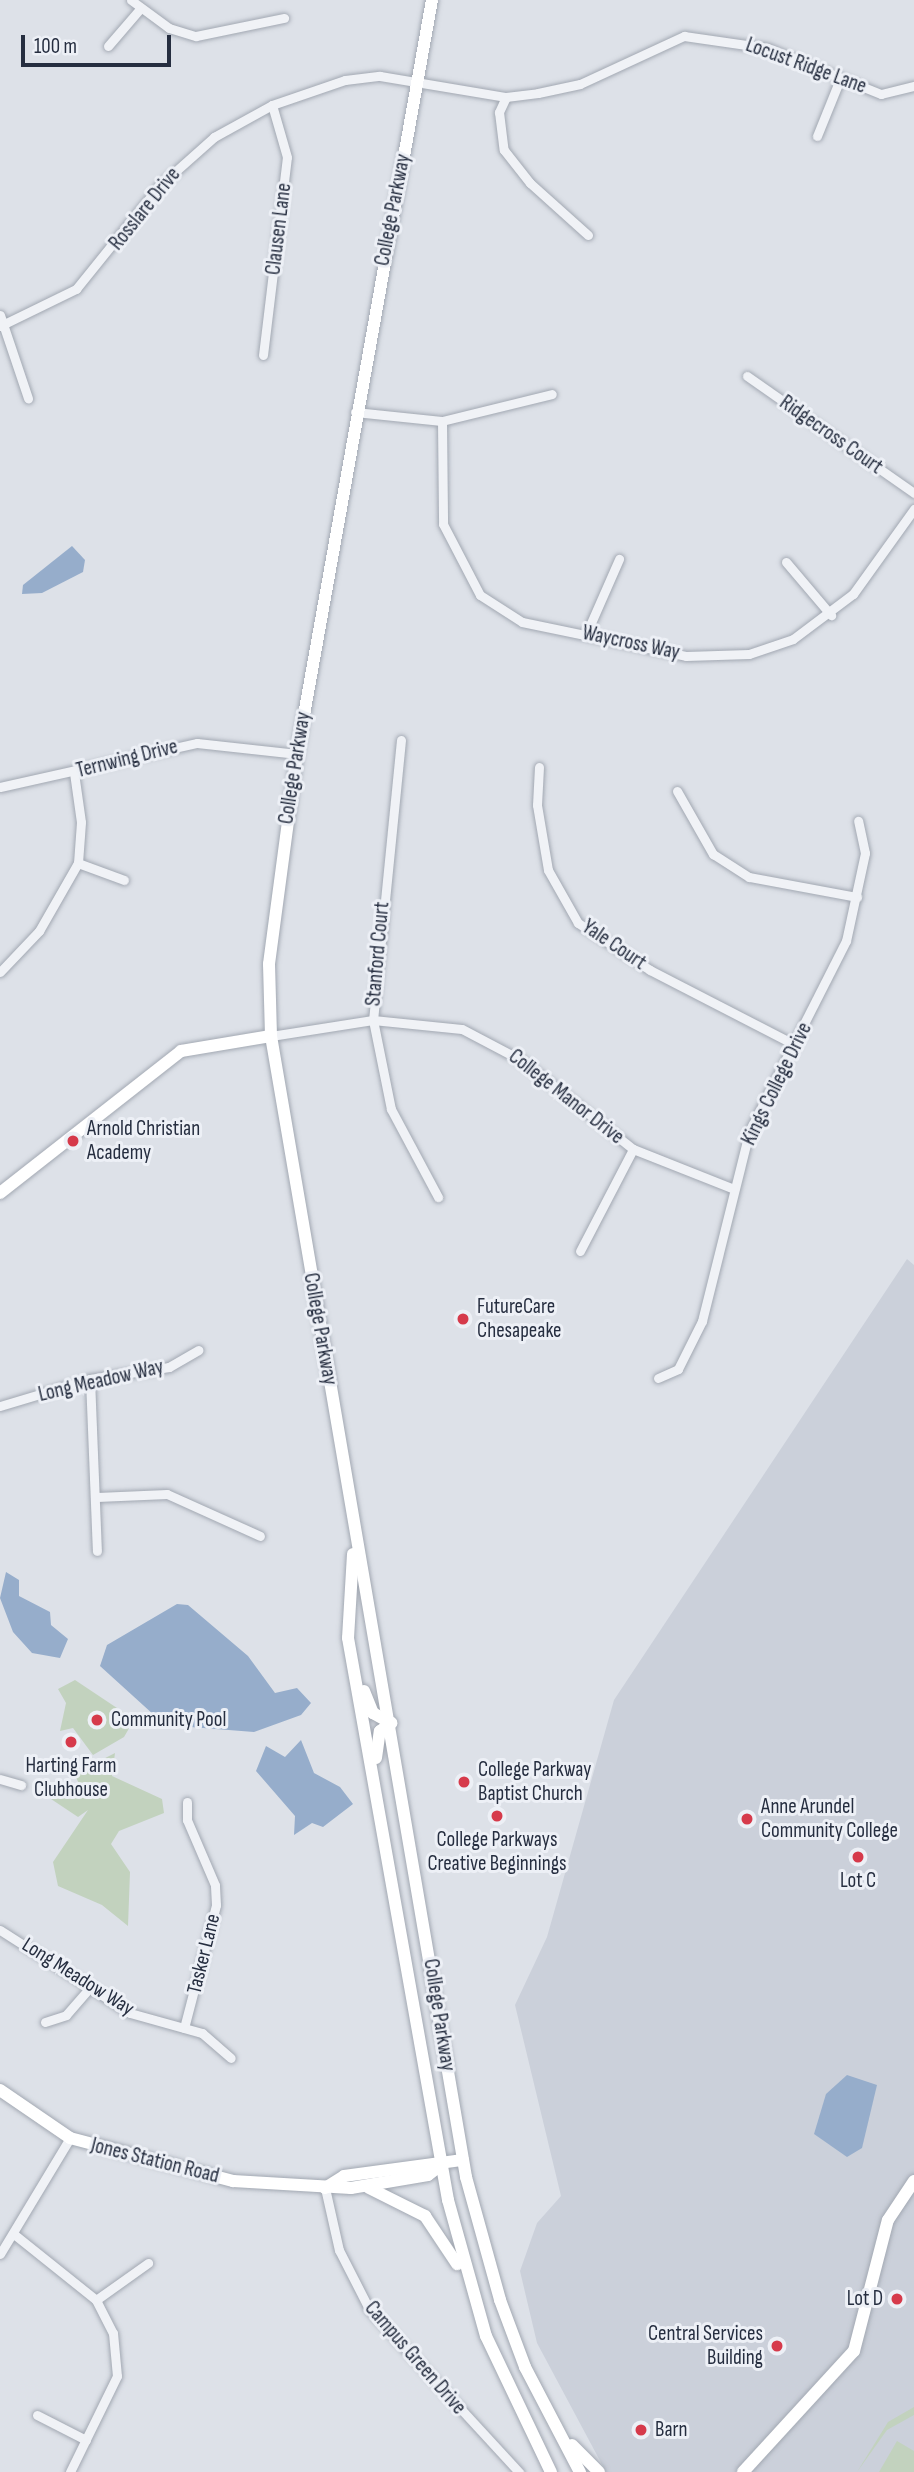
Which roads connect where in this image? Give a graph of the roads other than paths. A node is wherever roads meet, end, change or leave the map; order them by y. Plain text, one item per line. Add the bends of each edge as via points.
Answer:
1 (131, 0) edge
2 (432, 0) edge
3 (139, 10) junction
4 (284, 18) dead end
5 (108, 47) dead end
6 (840, 79) junction
7 (417, 82) junction
8 (914, 86) edge
9 (506, 97) junction
10 (272, 104) junction
11 (817, 136) dead end
12 (588, 234) dead end
13 (1, 322) edge
14 (263, 355) dead end
15 (747, 376) dead end
16 (552, 394) dead end
17 (28, 398) dead end
18 (355, 412) junction
19 (442, 421) junction
20 (914, 493) edge
21 (914, 509) edge
22 (619, 559) dead end
23 (786, 562) dead end
24 (831, 615) junction
25 (587, 632) junction
26 (401, 740) dead end
27 (297, 754) junction
28 (539, 767) dead end
29 (74, 773) junction
30 (0, 787) edge
31 (677, 791) dead end
32 (858, 821) dead end
33 (78, 863) junction
34 (124, 880) dead end
35 (857, 897) junction
36 (0, 972) edge
37 (373, 1020) junction
38 (271, 1036) junction
39 (795, 1045) junction
40 (633, 1149) junction
41 (734, 1189) junction
42 (0, 1193) edge
43 (439, 1197) dead end
44 (580, 1251) dead end
45 (199, 1350) dead end
46 (658, 1378) dead end
47 (90, 1379) junction
48 (0, 1406) edge
49 (97, 1497) junction
50 (260, 1536) dead end
51 (354, 1540) junction
52 (97, 1551) dead end
53 (348, 1638) junction
54 (391, 1723) junction
55 (0, 1779) edge
56 (21, 1785) dead end
57 (377, 1796) junction
58 (187, 1802) dead end
59 (0, 1930) edge
60 (89, 1989) junction
61 (45, 2022) dead end
62 (184, 2028) junction
63 (231, 2057) dead end
64 (0, 2090) edge
65 (70, 2138) junction
66 (463, 2160) junction
67 (442, 2164) junction
68 (914, 2181) edge
69 (361, 2186) junction
70 (325, 2188) junction
71 (15, 2235) junction
72 (0, 2254) edge
73 (148, 2263) dead end
74 (473, 2296) junction
75 (96, 2300) junction
76 (37, 2415) dead end
77 (550, 2419) junction
78 (86, 2440) junction
79 (745, 2467) edge
80 (70, 2472) edge
81 (519, 2472) edge
82 (551, 2472) edge
83 (580, 2472) edge
84 (599, 2472) edge
85 (732, 2472) edge

1 - 3 street
2 - 7 main road, College Parkway
3 - 4 street via 196,36
3 - 5 street
6 - 8 street, Locust Ridge Lane via 881,94
6 - 9 street, Locust Ridge Lane via 767,48 684,36 580,84
6 - 11 street
7 - 9 street, Locust Ridge Lane
7 - 10 street, Rosslare Drive via 360,77
7 - 18 main road, College Parkway
9 - 12 street via 499,112 504,150 530,183
10 - 13 street, Rosslare Drive via 181,164 76,289
10 - 14 street, Clausen Lane via 287,157
13 - 17 street
15 - 20 street, Ridgecross Court
16 - 19 street
18 - 19 street
18 - 27 main road, College Parkway
19 - 25 street, Waycross Way via 441,513 465,577 480,595 522,622
21 - 24 street, Waycross Way
22 - 25 street
23 - 24 street
24 - 25 street, Waycross Way via 793,639 748,654 686,656
26 - 37 street, Stanford Court
27 - 29 street, Ternwing Drive via 197,743
27 - 38 main road, College Parkway via 270,964
28 - 39 street, Yale Court via 537,805 548,870 578,923 650,971
29 - 30 street, Ternwing Drive
29 - 33 street via 81,822
31 - 35 street via 713,854 749,877
32 - 35 street, Kings College Drive via 865,853
33 - 34 street
33 - 36 street via 39,931
35 - 39 street, Kings College Drive via 846,941
37 - 38 street, College Manor Drive
37 - 40 street, College Manor Drive via 439,1023 482,1037
37 - 43 street, Stanford Court via 391,1109
38 - 42 main road via 181,1051
38 - 51 main road, College Parkway
39 - 41 street, Kings College Drive via 749,1132
40 - 41 street, College Manor Drive via 678,1172
40 - 44 street
41 - 46 street, Kings College Drive via 702,1321 678,1368
45 - 47 street, Long Meadow Way via 169,1367
47 - 48 street, Long Meadow Way
47 - 49 street
49 - 50 street via 167,1493
49 - 52 street
51 - 53 main road, College Parkway
51 - 54 main road, College Parkway
53 - 54 main road via 367,1701 378,1718
53 - 57 main road, College Parkway
54 - 57 main road via 376,1743
54 - 66 main road, College Parkway
55 - 56 street
57 - 67 main road, College Parkway
58 - 62 street, Tasker Lane via 216,1905
59 - 60 street, Long Meadow Way
60 - 61 street via 66,2015
60 - 62 street, Long Meadow Way via 130,2013
62 - 63 street, Long Meadow Way via 202,2033
64 - 65 main road, Jones Station Road
65 - 70 main road, Jones Station Road via 233,2180
65 - 71 street
66 - 67 main road, Jones Station Road
66 - 77 main road, College Parkway via 500,2301
67 - 69 main road, Jones Station Road via 428,2175
67 - 70 main road, Jones Station Road via 425,2161 344,2176
67 - 74 main road, College Parkway
68 - 79 main road via 887,2220 854,2351 838,2376
69 - 70 main road, Jones Station Road
69 - 74 main road via 397,2197 425,2216 446,2241
70 - 81 street, Campus Green Drive via 339,2250 369,2309
71 - 72 street
71 - 75 street
73 - 75 street
74 - 82 main road, College Parkway via 506,2385
75 - 78 street via 113,2333 117,2376
76 - 78 street
77 - 83 main road, College Parkway
77 - 84 main road
78 - 80 street
79 - 85 main road

